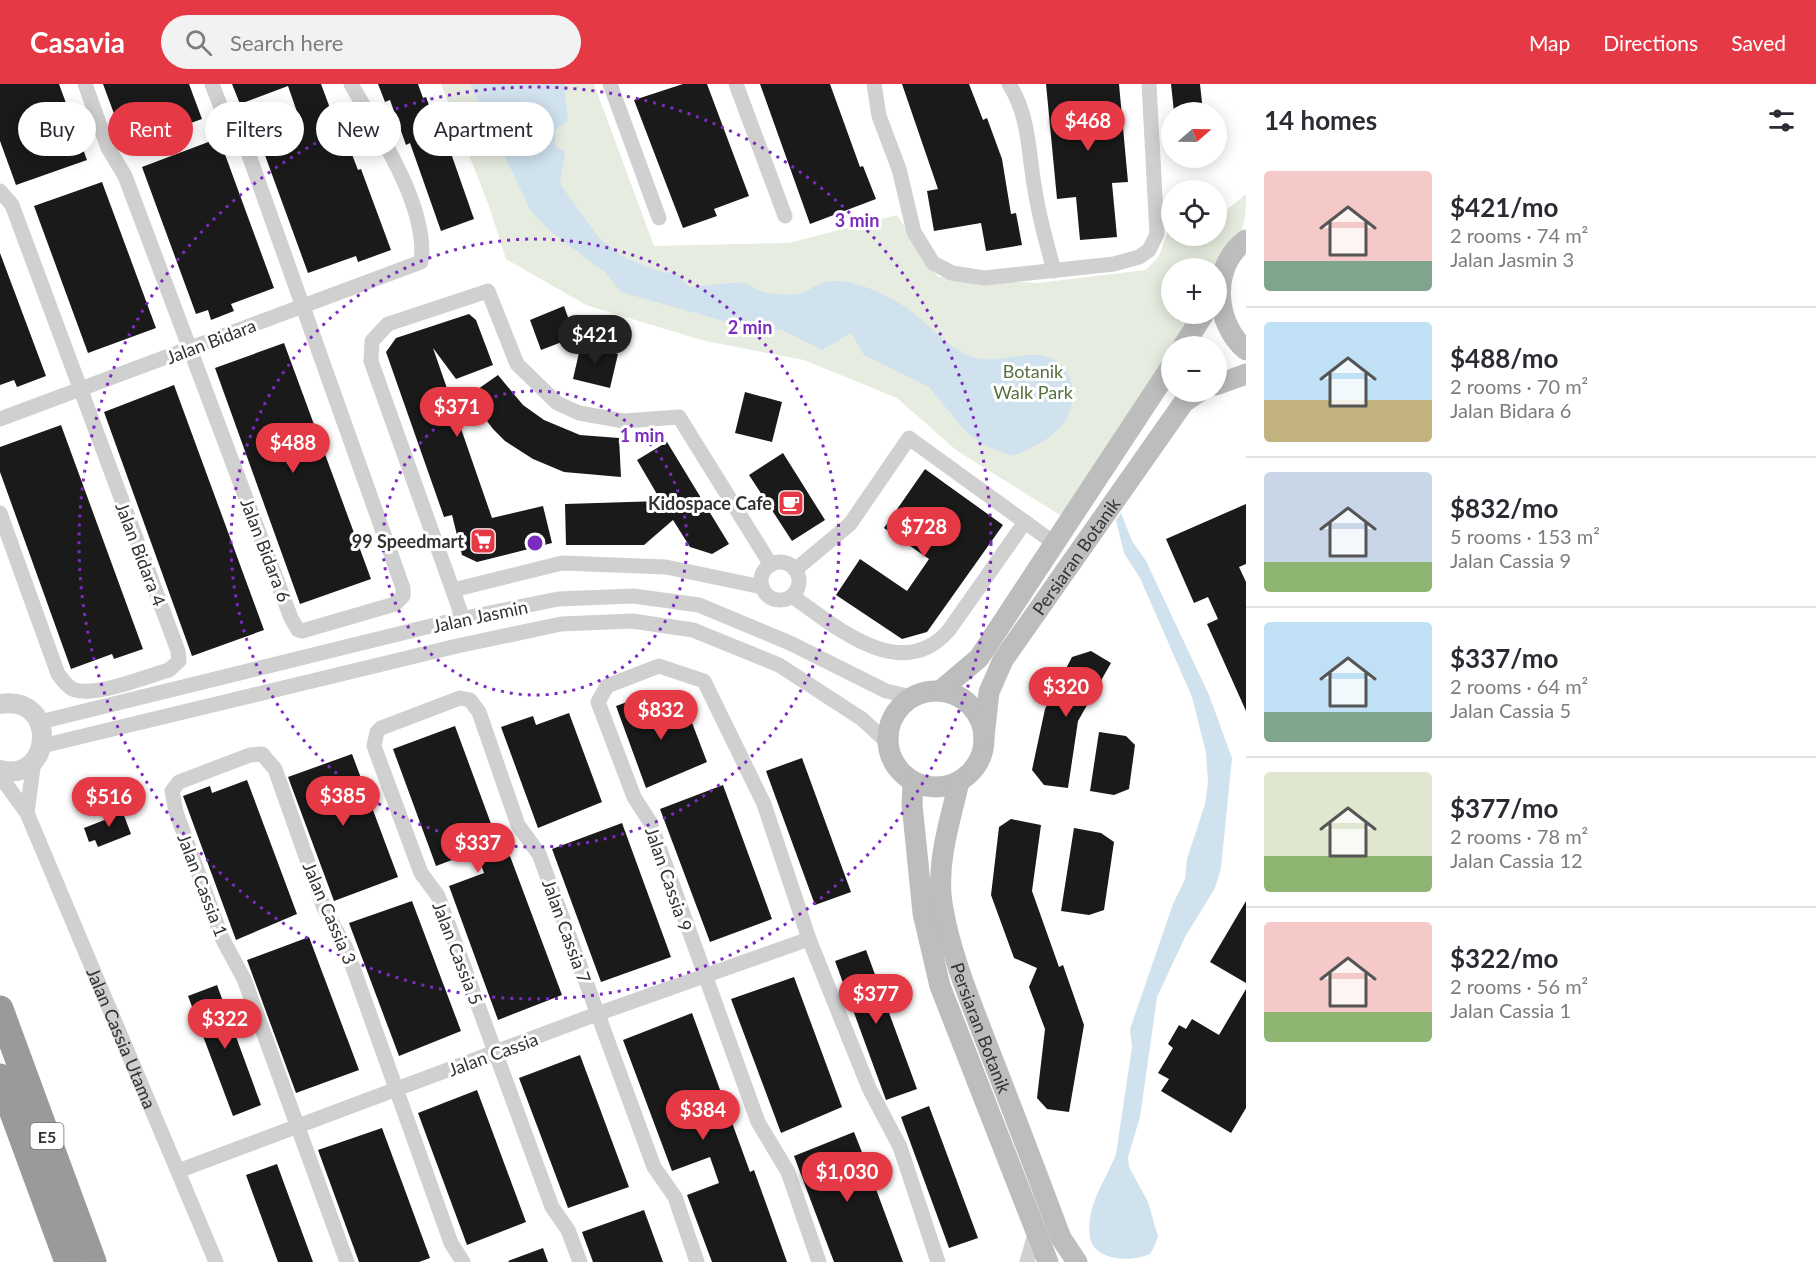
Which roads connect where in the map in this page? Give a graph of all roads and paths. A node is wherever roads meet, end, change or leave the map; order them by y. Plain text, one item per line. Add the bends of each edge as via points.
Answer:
1 (85, 84) edge
2 (212, 84) edge
3 (351, 84) edge
4 (610, 84) edge
5 (736, 84) edge
6 (874, 84) edge
7 (1009, 84) edge
8 (1149, 84) edge
9 (0, 191) edge
10 (785, 216) dead end
11 (660, 218) dead end
12 (1245, 239) edge
13 (1227, 263) edge
14 (1054, 271) junction
15 (302, 306) junction
16 (1227, 324) edge
17 (191, 350) junction
18 (1246, 350) edge
19 (1246, 374) edge
20 (1227, 381) edge
21 (1161, 382) edge
22 (80, 389) junction
23 (1184, 402) edge
24 (0, 419) edge
25 (0, 513) edge
26 (1025, 522) junction
27 (1054, 543) junction
28 (771, 565) junction
29 (795, 570) junction
30 (762, 587) junction
31 (453, 590) junction
32 (792, 596) junction
33 (464, 619) junction
34 (940, 691) junction
35 (911, 697) junction
36 (3, 701) edge
37 (421, 712) joint
38 (39, 722) junction
39 (984, 737) junction
40 (887, 742) junction
41 (38, 753) junction
42 (215, 767) joint
43 (0, 770) edge
44 (0, 776) edge
45 (959, 782) junction
46 (913, 783) junction
47 (27, 813) junction
48 (809, 939) junction
49 (704, 978) junction
50 (0, 1009) edge
51 (597, 1014) junction
52 (496, 1054) junction
53 (0, 1077) edge
54 (396, 1088) junction
55 (296, 1126) junction
56 (178, 1171) junction
57 (1035, 1234) junction
58 (68, 1262) edge
59 (93, 1262) edge
60 (216, 1262) edge
61 (347, 1262) edge
62 (463, 1262) edge
63 (580, 1262) edge
64 (698, 1262) edge
65 (819, 1262) edge
66 (938, 1262) edge
67 (1027, 1262) edge
68 (1048, 1262) edge
69 (1077, 1262) edge

1 - 17 street, Jalan Bidara 6 via 108,148 125,176
2 - 15 street, Jalan Bidara 6 via 220,105 239,127
3 - 15 street, Jalan Bidara via 394,159 419,228 421,262
4 - 11 street
5 - 10 street
6 - 14 street via 879,116 899,169 914,232 933,263 952,273 984,278
7 - 14 street via 1026,122 1037,204
8 - 14 street via 1157,234 1149,250 1114,264
9 - 22 street via 12,205
12 - 13 main road
15 - 17 street, Jalan Bidara
15 - 17 street, Jalan Bidara 6 via 403,588 403,596 395,603 302,631 295,627
16 - 18 main road
17 - 22 street, Jalan Bidara
19 - 20 main road
21 - 27 main road, Persiaran Botanik
22 - 24 street, Jalan Bidara
22 - 25 street, Jalan Bidara 4 via 179,661 169,670 92,692 73,690 58,674
23 - 39 main road, Persiaran Botanik via 1003,660 989,692
26 - 27 street
26 - 29 street via 909,438 850,524
26 - 32 street via 949,630 938,643 924,650 895,654 881,649 842,630
27 - 34 main road, Persiaran Botanik via 979,658
28 - 29 street via 785,563
28 - 30 street via 764,572
28 - 31 street via 679,417 624,421 579,413 557,403 518,364 488,291 388,324 372,340 372,362
29 - 32 street via 799,582
30 - 31 street via 666,567 562,563
30 - 32 street via 773,599
31 - 33 street
33 - 35 street, Jalan Jasmin via 558,599 633,596 699,605 790,643 886,691
33 - 38 street, Jalan Jasmin
34 - 35 main road
34 - 39 main road via 953,694 970,706 981,723
35 - 40 main road via 889,724
36 - 38 street via 27,707
37 - 51 street, Jalan Cassia 7 via 460,698 475,705 518,825 539,854
37 - 52 street, Jalan Cassia 5 via 381,728 374,746 421,873 438,896
38 - 41 street
39 - 45 main road via 978,763
40 - 41 street, Jalan Jasmin via 862,719 779,665 693,630 632,621 561,624 457,646
40 - 46 main road via 895,766
41 - 43 street via 16,771
41 - 47 street
42 - 54 street, Jalan Cassia 3 via 250,754 262,754 275,769 324,908 346,948
42 - 55 street, Jalan Cassia 1 via 178,782 172,791 176,812 222,938 244,979
44 - 47 street, Jalan Cassia Utama
45 - 46 main road via 944,788
45 - 69 main road, Persiaran Botanik via 945,844 942,904 980,1027 1061,1238
46 - 57 main road, Persiaran Botanik via 923,913 940,986
47 - 56 street, Jalan Cassia Utama
48 - 49 street, Jalan Cassia
48 - 49 street, Jalan Cassia 9 via 764,804 704,681 659,666 607,686 598,702 634,797 650,822
48 - 66 street via 868,1088 900,1147
49 - 51 street, Jalan Cassia
49 - 65 street via 758,1122 788,1172
50 - 59 highway, E5
51 - 52 street, Jalan Cassia
51 - 64 street, Jalan Cassia 7 via 654,1167 675,1197
52 - 54 street, Jalan Cassia
52 - 63 street, Jalan Cassia 5 via 552,1208 568,1230
53 - 58 highway, E5
54 - 55 street, Jalan Cassia
54 - 62 street via 451,1243
55 - 56 street, Jalan Cassia
55 - 61 street, Jalan Cassia 1
56 - 60 street, Jalan Cassia Utama
57 - 67 street
57 - 68 main road, Persiaran Botanik

